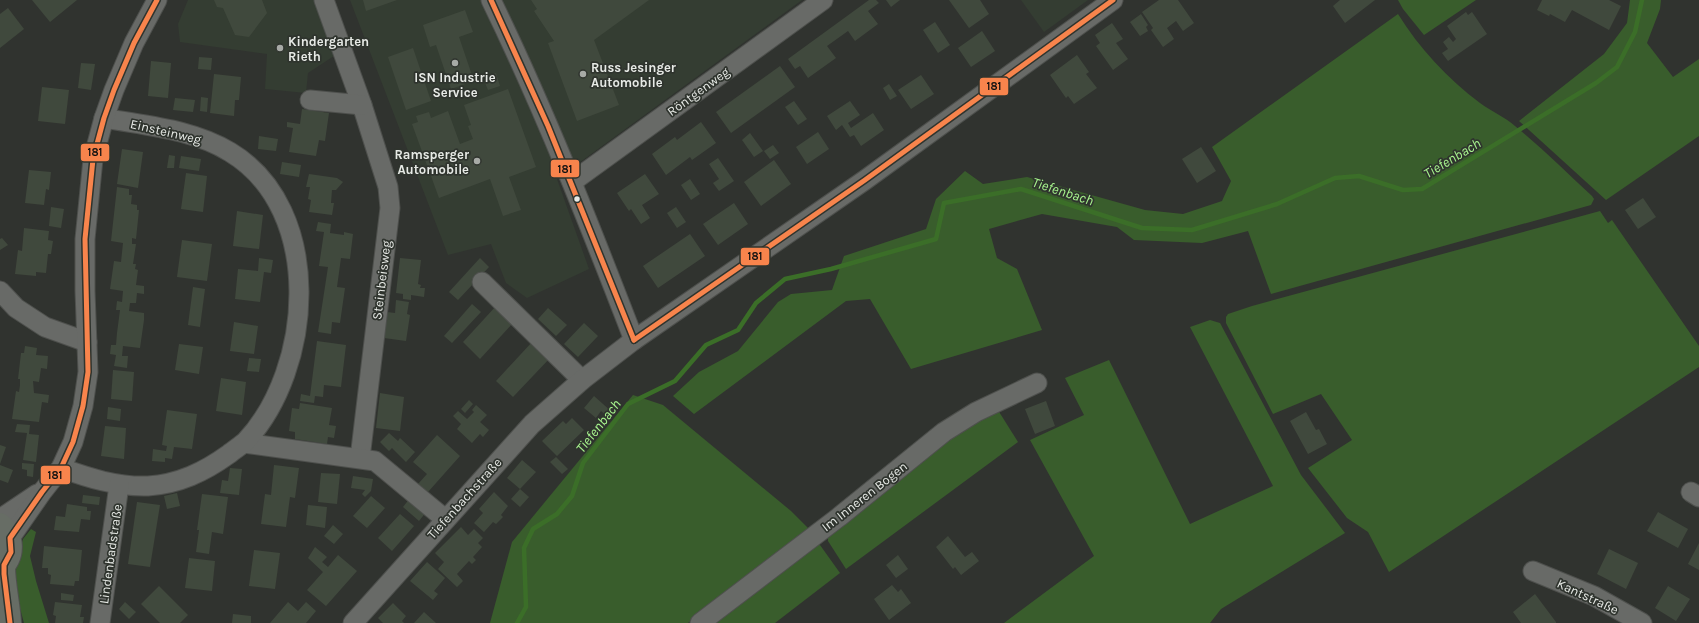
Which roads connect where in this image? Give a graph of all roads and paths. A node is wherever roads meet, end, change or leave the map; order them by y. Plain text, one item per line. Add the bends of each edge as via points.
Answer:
1 (158, 0) edge
2 (324, 0) edge
3 (491, 0) edge
4 (823, 0) edge
5 (1114, 0) edge
6 (310, 100) dead end
7 (362, 105) junction
8 (104, 118) junction
9 (572, 182) junction
10 (482, 282) dead end
11 (0, 291) edge
12 (634, 340) junction
13 (86, 342) junction
14 (582, 380) junction
15 (1037, 383) dead end
16 (244, 443) junction
17 (360, 458) junction
18 (61, 468) junction
19 (120, 485) junction
20 (42, 492) junction
21 (0, 519) edge
22 (445, 519) junction
23 (5, 531) edge
24 (2, 567) edge
25 (1533, 571) dead end
26 (0, 619) edge
27 (2, 623) edge
28 (10, 623) edge
29 (100, 623) edge
30 (353, 623) edge
31 (700, 623) edge
32 (1642, 623) edge

1 - 8 street via 134,43
2 - 7 street, Steinbeisweg
3 - 9 street via 522,62
4 - 9 street, Röntgenweg
5 - 12 street, Tiefenbachstraße via 878,170
6 - 7 street
7 - 17 street, Steinbeisweg via 388,187 390,208
8 - 13 street via 93,159 85,239
8 - 16 street, Einsteinweg via 173,130 206,140 231,153 251,169 270,190 282,212 299,270 298,320 287,369 276,397
9 - 12 street
10 - 14 street
11 - 13 street via 16,308 45,327
12 - 14 street, Tiefenbachstraße
13 - 18 street via 88,372 83,406 73,442
14 - 22 street, Tiefenbachstraße via 532,424
15 - 31 street, Im Inneren Bogen via 976,412 944,432 839,517
16 - 17 street
16 - 19 street, Einsteinweg via 214,465 176,482 148,486
17 - 22 street via 375,461
18 - 19 street, Einsteinweg
18 - 20 street
19 - 29 street, Lindenbadstraße
20 - 21 street
20 - 23 street
22 - 30 street, Tiefenbachstraße
23 - 24 main road via 12,548 9,558
24 - 28 main road
25 - 32 street, Kantstraße via 1594,596
26 - 27 main road

